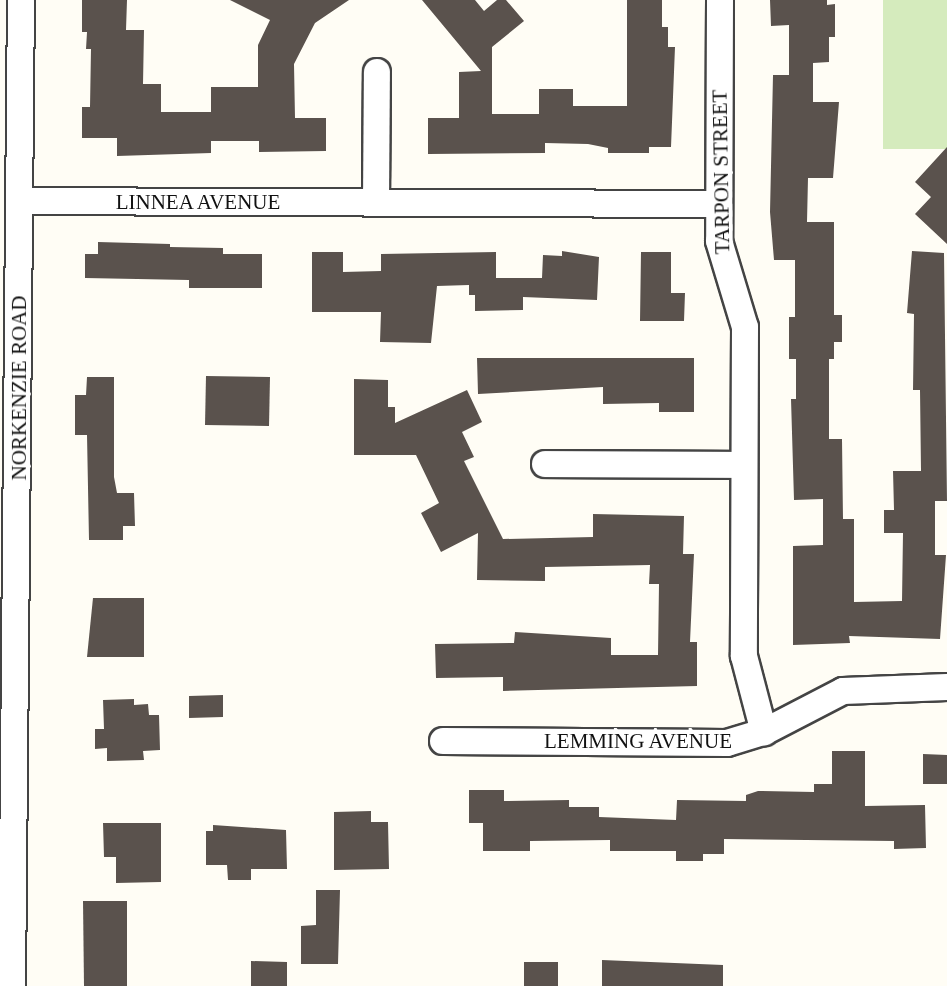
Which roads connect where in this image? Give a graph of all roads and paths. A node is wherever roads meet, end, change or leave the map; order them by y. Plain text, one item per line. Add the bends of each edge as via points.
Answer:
1 (21, 0) edge
2 (720, 0) edge
3 (377, 72) dead end
4 (20, 201) junction
5 (376, 203) junction
6 (718, 204) junction
7 (10, 300) edge
8 (545, 464) dead end
9 (744, 465) junction
10 (9, 596) edge
11 (947, 687) edge
12 (764, 732) junction
13 (443, 741) dead end
14 (7, 953) edge
15 (12, 986) edge

1 - 4 street, NORKENZIE ROAD
2 - 6 street, TARPON STREET
3 - 5 street
4 - 5 street, LINNEA AVENUE
4 - 7 street, NORKENZIE ROAD
5 - 6 street, LINNEA AVENUE
6 - 9 street, TARPON STREET via 720,254 745,327
7 - 10 street, NORKENZIE ROAD
8 - 9 street
9 - 12 street, TARPON STREET via 744,656
10 - 14 street, NORKENZIE ROAD
11 - 12 street, LEMMING AVENUE via 843,691
12 - 13 street, LEMMING AVENUE via 727,743
14 - 15 street, NORKENZIE ROAD

